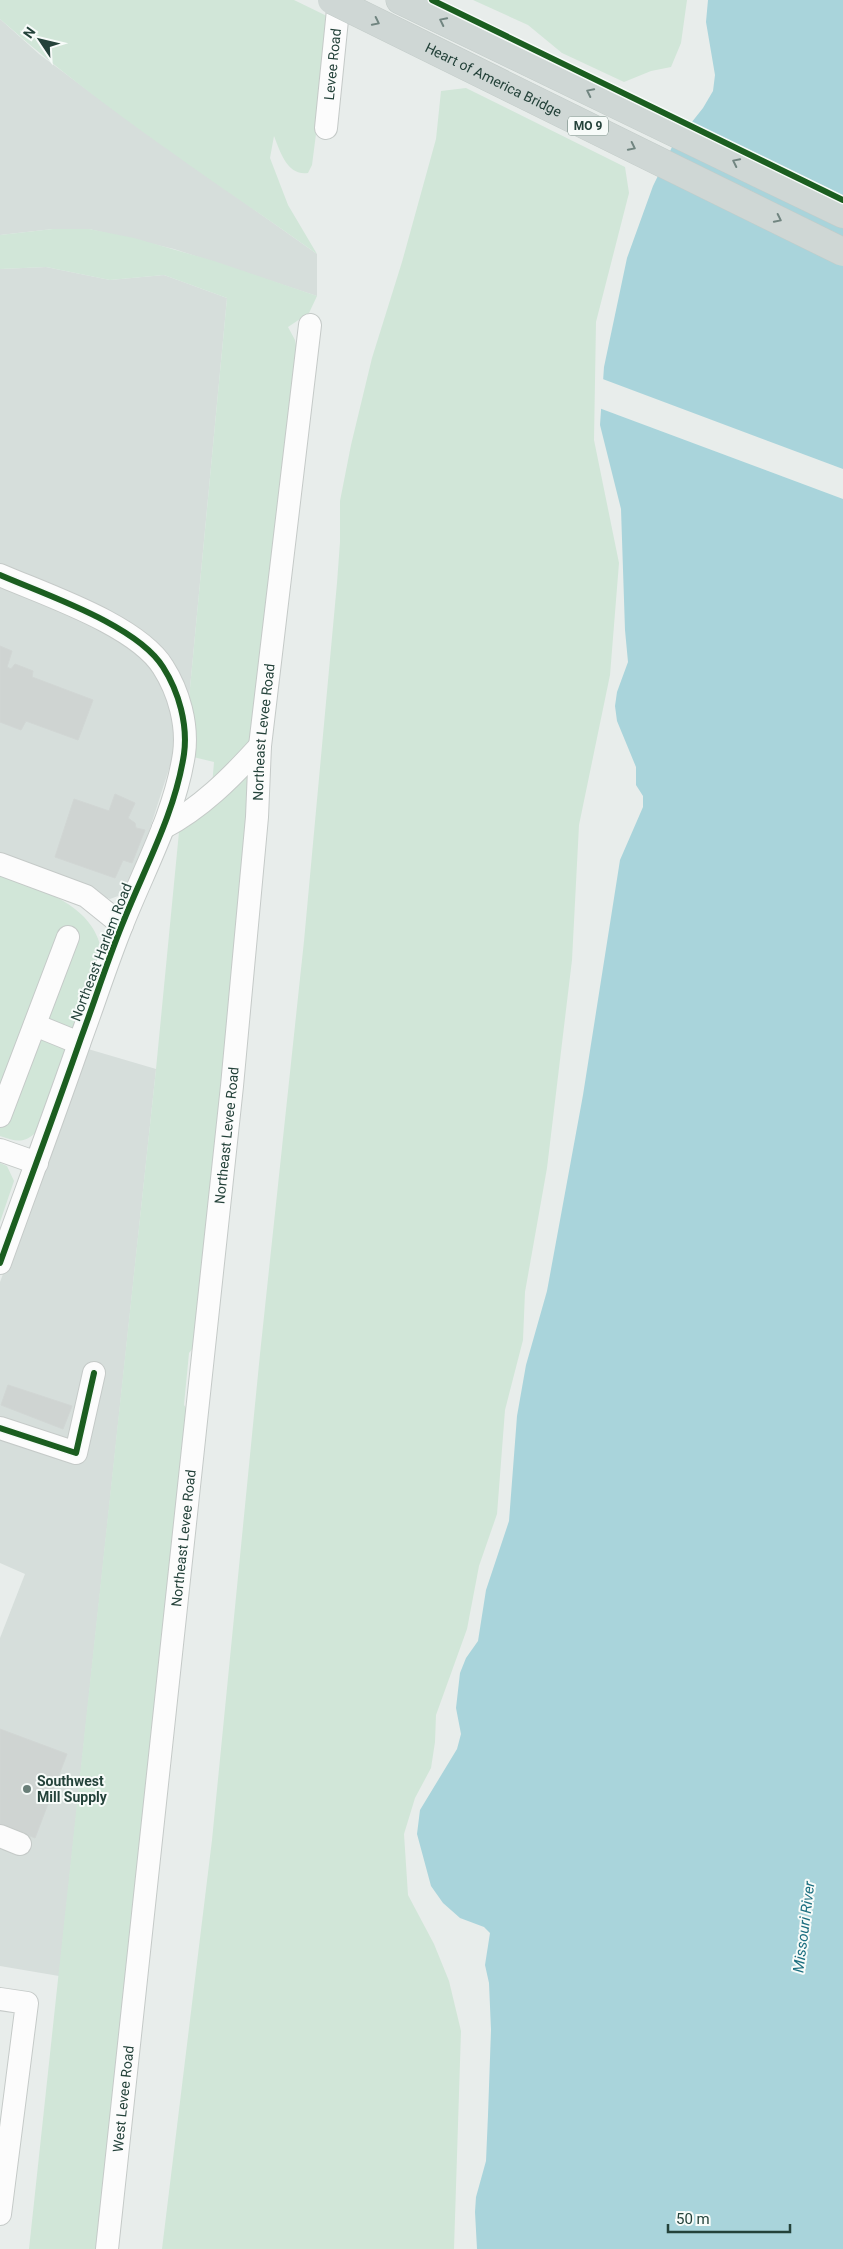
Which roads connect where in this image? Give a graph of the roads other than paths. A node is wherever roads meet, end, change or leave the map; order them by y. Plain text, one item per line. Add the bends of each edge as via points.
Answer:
1 (332, 0) edge
2 (339, 0) edge
3 (400, 0) edge
4 (326, 128) dead end
5 (843, 214) edge
6 (843, 252) edge
7 (310, 325) dead end
8 (0, 576) edge
9 (260, 746) junction
10 (163, 828) junction
11 (0, 864) edge
12 (122, 925) junction
13 (68, 937) dead end
14 (35, 1025) junction
15 (79, 1044) junction
16 (0, 1116) edge
17 (0, 1150) edge
18 (36, 1163) junction
19 (0, 1263) edge
20 (94, 1373) dead end
21 (0, 1428) edge
22 (140, 1947) joint
23 (0, 1999) edge
24 (0, 2214) edge
25 (107, 2249) edge

1 -> 6 main road, Heart of America Bridge / MO 9, bridge
2 - 4 street, Levee Road
5 -> 3 main road, MO 9
7 - 9 street, Northeast Levee Road
8 - 10 street, Northeast Harlem Road via 114,625 133,636 163,667 181,708 185,730 180,774
9 - 10 street via 186,816
9 - 22 street, Northeast Levee Road via 257,817 232,1086
10 - 12 street, Northeast Harlem Road
11 - 12 street via 86,896
12 - 15 street, Northeast Harlem Road
13 - 14 street
14 - 15 street
14 - 16 street
15 - 18 street, Northeast Harlem Road
17 - 18 street
18 - 19 street, Northeast Harlem Road
20 - 21 street via 76,1453
22 - 25 street, West Levee Road
23 - 24 street via 27,2003

